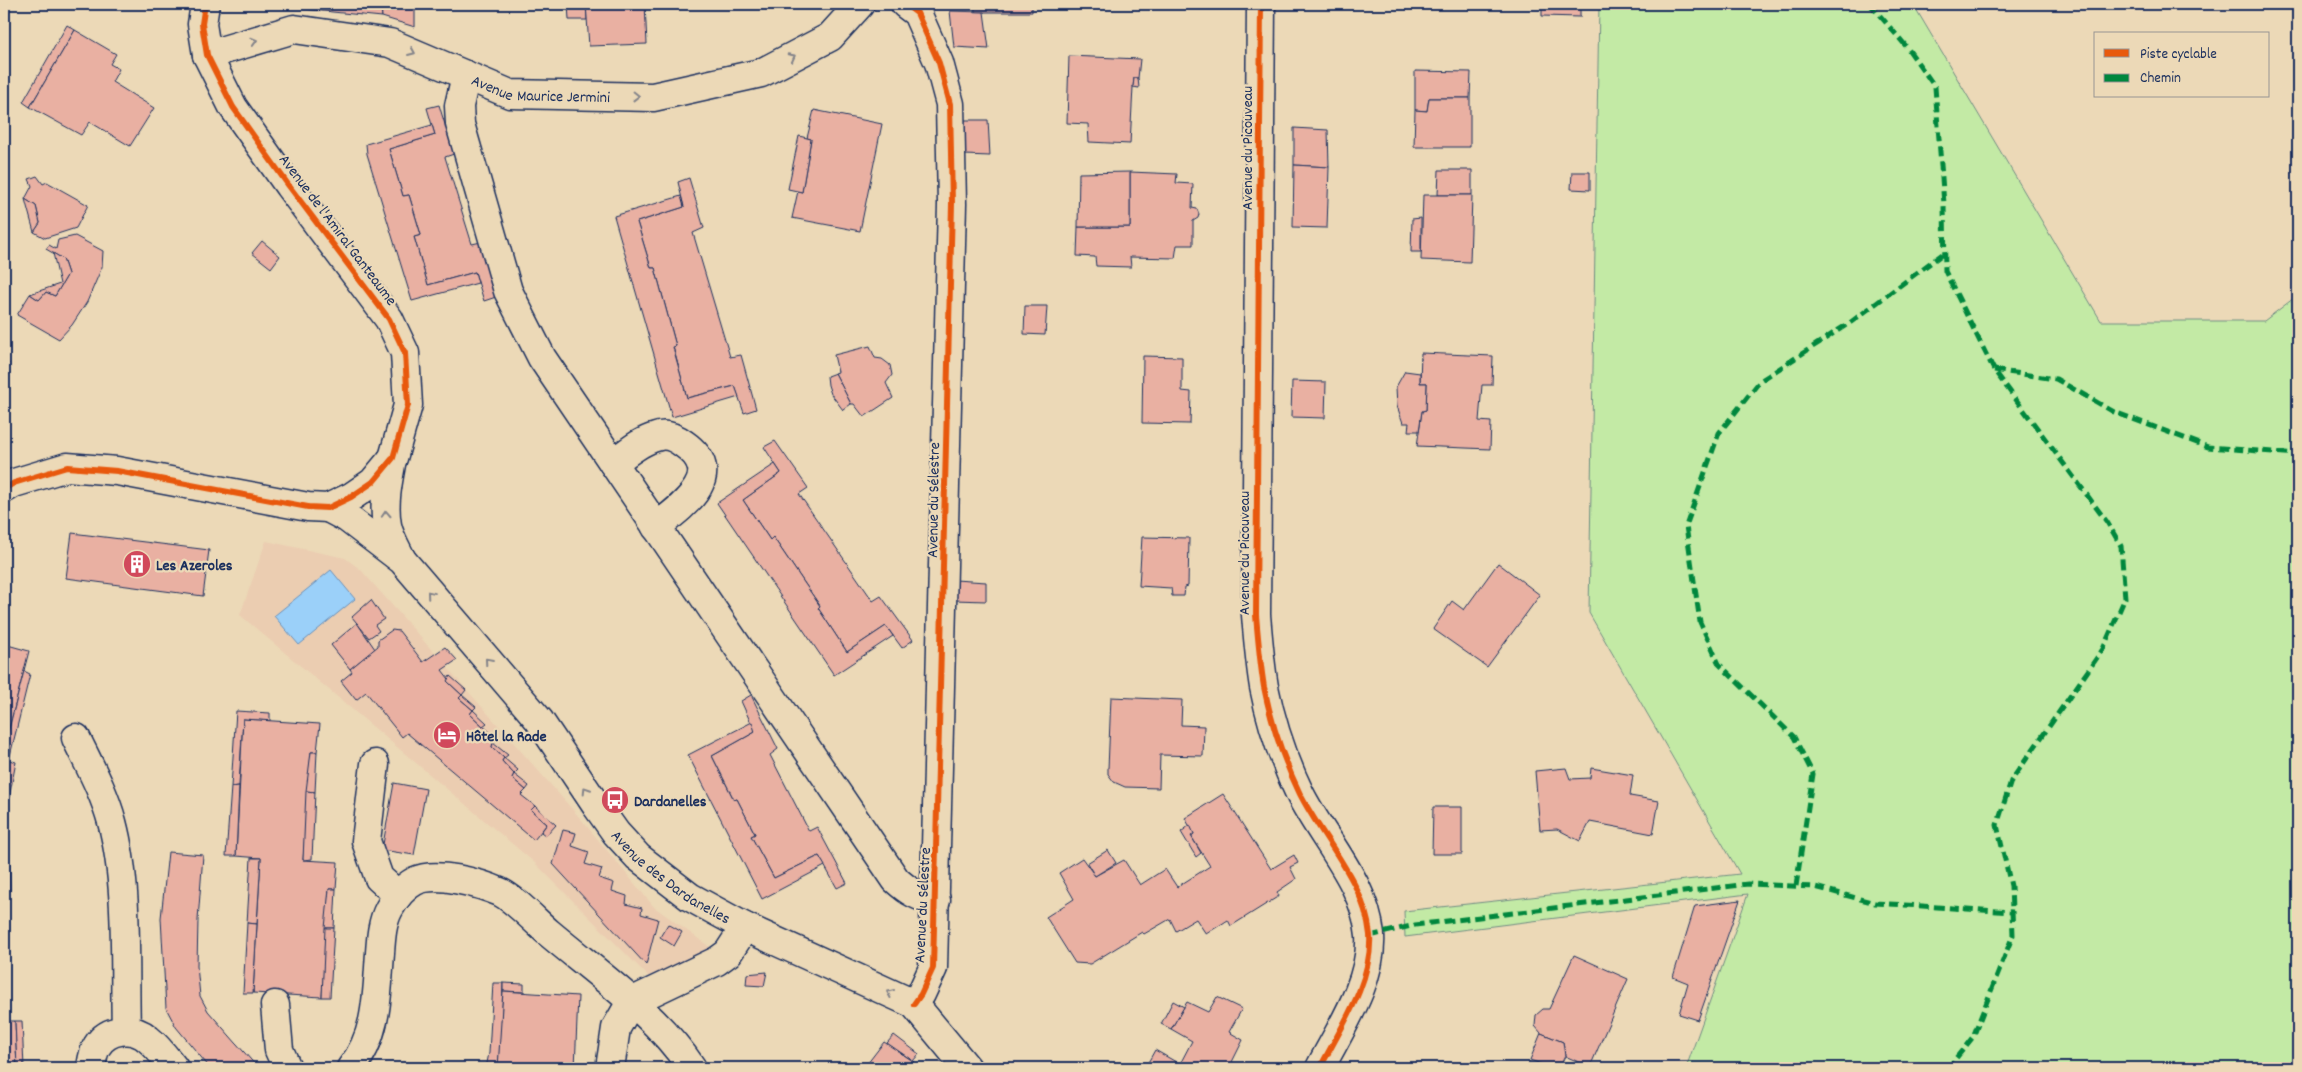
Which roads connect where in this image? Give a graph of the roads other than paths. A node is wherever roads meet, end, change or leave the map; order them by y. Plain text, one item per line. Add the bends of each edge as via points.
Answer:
1 (205, 4) edge
2 (860, 4) edge
3 (905, 4) edge
4 (1261, 4) edge
5 (207, 55) junction
6 (466, 75) junction
7 (393, 458) junction
8 (613, 463) junction
9 (4, 489) edge
10 (328, 508) junction
11 (656, 527) junction
12 (402, 560) junction
13 (76, 738) dead end
14 (376, 764) dead end
15 (398, 895) junction
16 (936, 900) junction
17 (746, 927) junction
18 (631, 1002) junction
19 (914, 1004) junction
20 (275, 1005) dead end
21 (126, 1030) junction
22 (91, 1068) edge
23 (174, 1068) edge
24 (287, 1068) edge
25 (351, 1068) edge
26 (610, 1068) edge
27 (692, 1068) edge
28 (967, 1068) edge
29 (1320, 1068) edge

1 - 5 street, Avenue de l'Amiral Ganteaume via 202,24
6 -> 2 street, Avenue Maurice Jermini via 510,94 653,97 761,73 830,37
3 - 16 street, Avenue du Sélestre via 917,13 938,63 950,104 952,213
4 - 29 street, Avenue du Picouveau via 1256,615 1264,687 1279,741 1300,794 1358,892 1370,936 1365,979
5 -> 6 street, Avenue Maurice Jermini via 294,29 390,43
5 - 7 street, Avenue de l'Amiral Ganteaume via 233,107 389,319 405,353 408,405
6 - 8 street via 458,106 460,124 508,292 542,358
7 - 10 street, Avenue de l'Amiral Ganteaume via 373,482
12 -> 7 street, Avenue des Dardanelles via 387,527 386,491
8 - 11 street
8 - 11 street via 658,436 674,437 697,455 702,470 700,484 692,498
9 - 10 street via 67,467 117,471
10 - 12 street, Avenue des Dardanelles via 360,527
11 - 16 street via 896,880 924,899
17 -> 12 street, Avenue des Dardanelles via 690,897 638,857 596,806 539,720
13 - 21 street via 102,791 112,822 122,877
14 - 15 street via 366,841 378,878
15 - 18 street via 416,881 445,877 474,882 502,893
15 - 25 street via 388,910 382,929 375,1015 369,1037
16 - 19 street, Avenue du Sélestre via 933,968
17 - 18 street via 728,953 717,961
19 -> 17 street, Avenue des Dardanelles
18 - 26 street via 616,1028
18 - 27 street via 676,1045
19 - 28 street, Avenue des Dardanelles
20 - 24 street via 279,1050
21 - 22 street via 116,1031 96,1046
21 - 23 street via 147,1038

